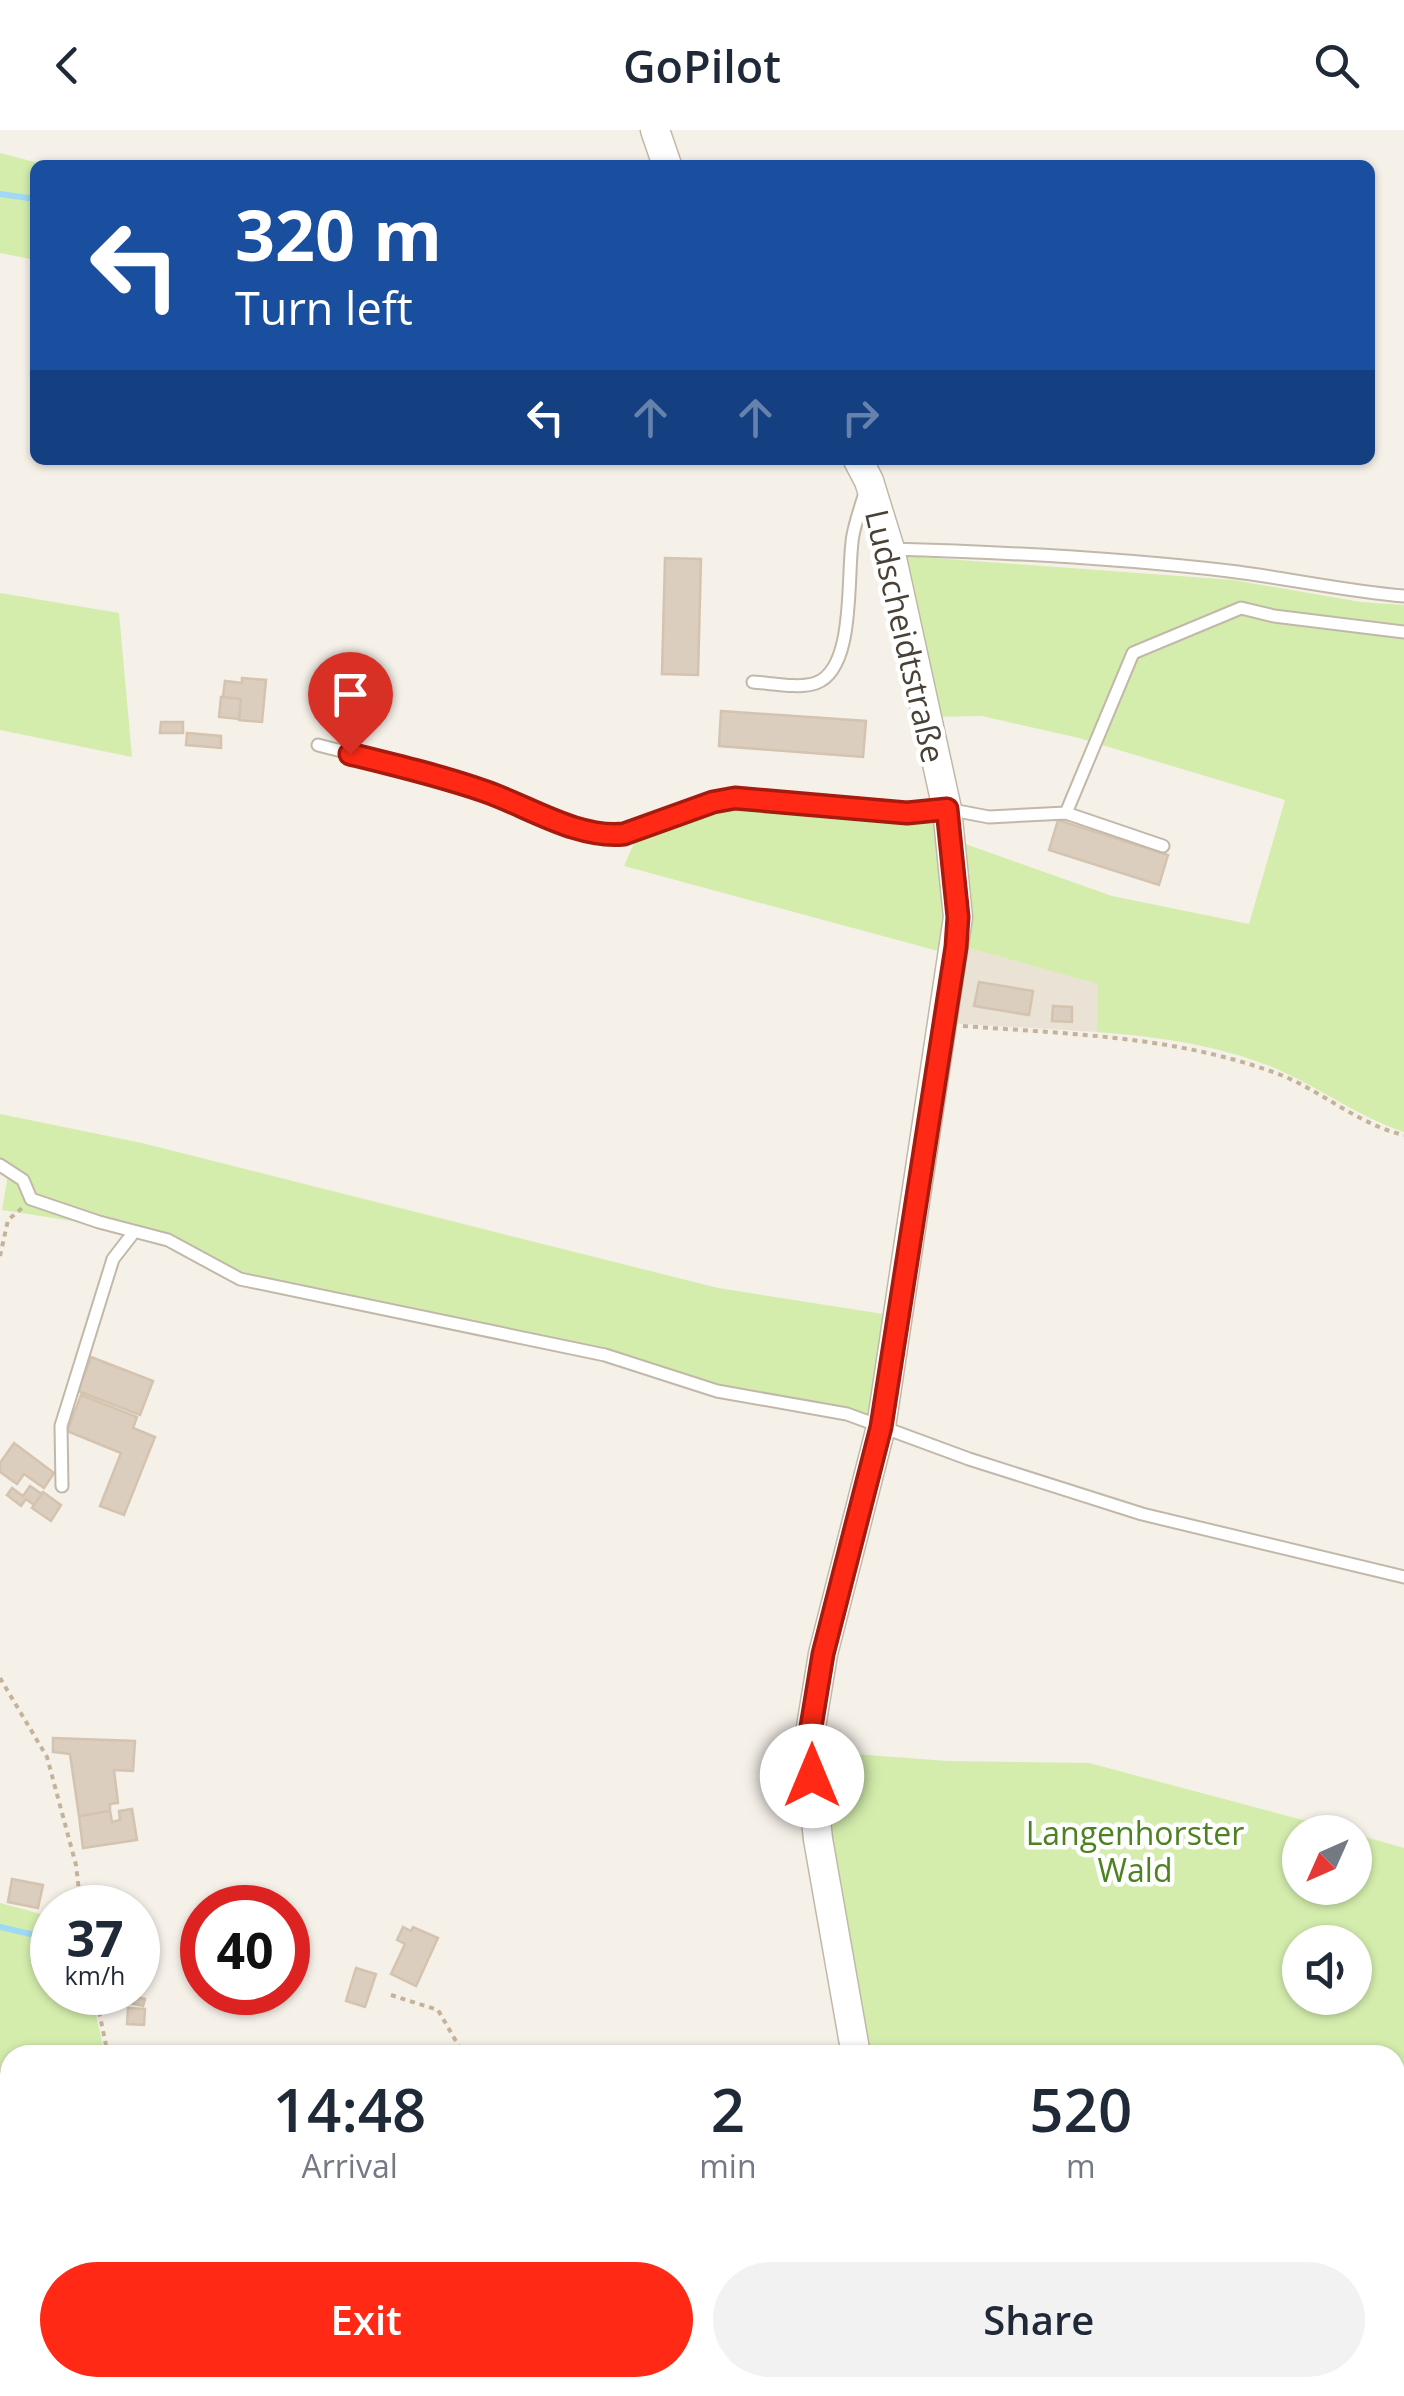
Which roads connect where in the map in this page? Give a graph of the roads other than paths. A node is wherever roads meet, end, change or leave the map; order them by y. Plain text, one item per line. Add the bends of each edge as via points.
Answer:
1 (654, 130) edge
2 (665, 160) edge
3 (864, 470) edge
4 (890, 549) junction
5 (1404, 596) edge
6 (1404, 632) edge
7 (753, 682) dead end
8 (318, 745) dead end
9 (947, 809) junction
10 (1066, 813) junction
11 (1163, 846) dead end
12 (0, 1165) edge
13 (134, 1232) junction
14 (881, 1427) junction
15 (62, 1486) dead end
16 (1404, 1577) edge
17 (854, 2045) edge

1 - 2 street
3 - 4 street, Ludscheidtstraße
3 - 7 lane via 848,612 830,674 814,684
4 - 5 lane via 1162,564
4 - 9 street, Ludscheidtstraße
6 - 10 lane via 1240,608 1133,653
8 - 9 lane via 484,791 609,836 735,798 892,812
9 - 10 lane via 989,817
9 - 14 street, Ludscheidtstraße via 958,917
10 - 11 lane
12 - 13 lane via 23,1180 31,1199
13 - 14 lane via 168,1240 240,1279 605,1354 717,1392 847,1414
13 - 15 lane via 113,1259 61,1426
14 - 16 lane via 1142,1514
14 - 17 street, Ludscheidtstraße via 823,1654 808,1745

